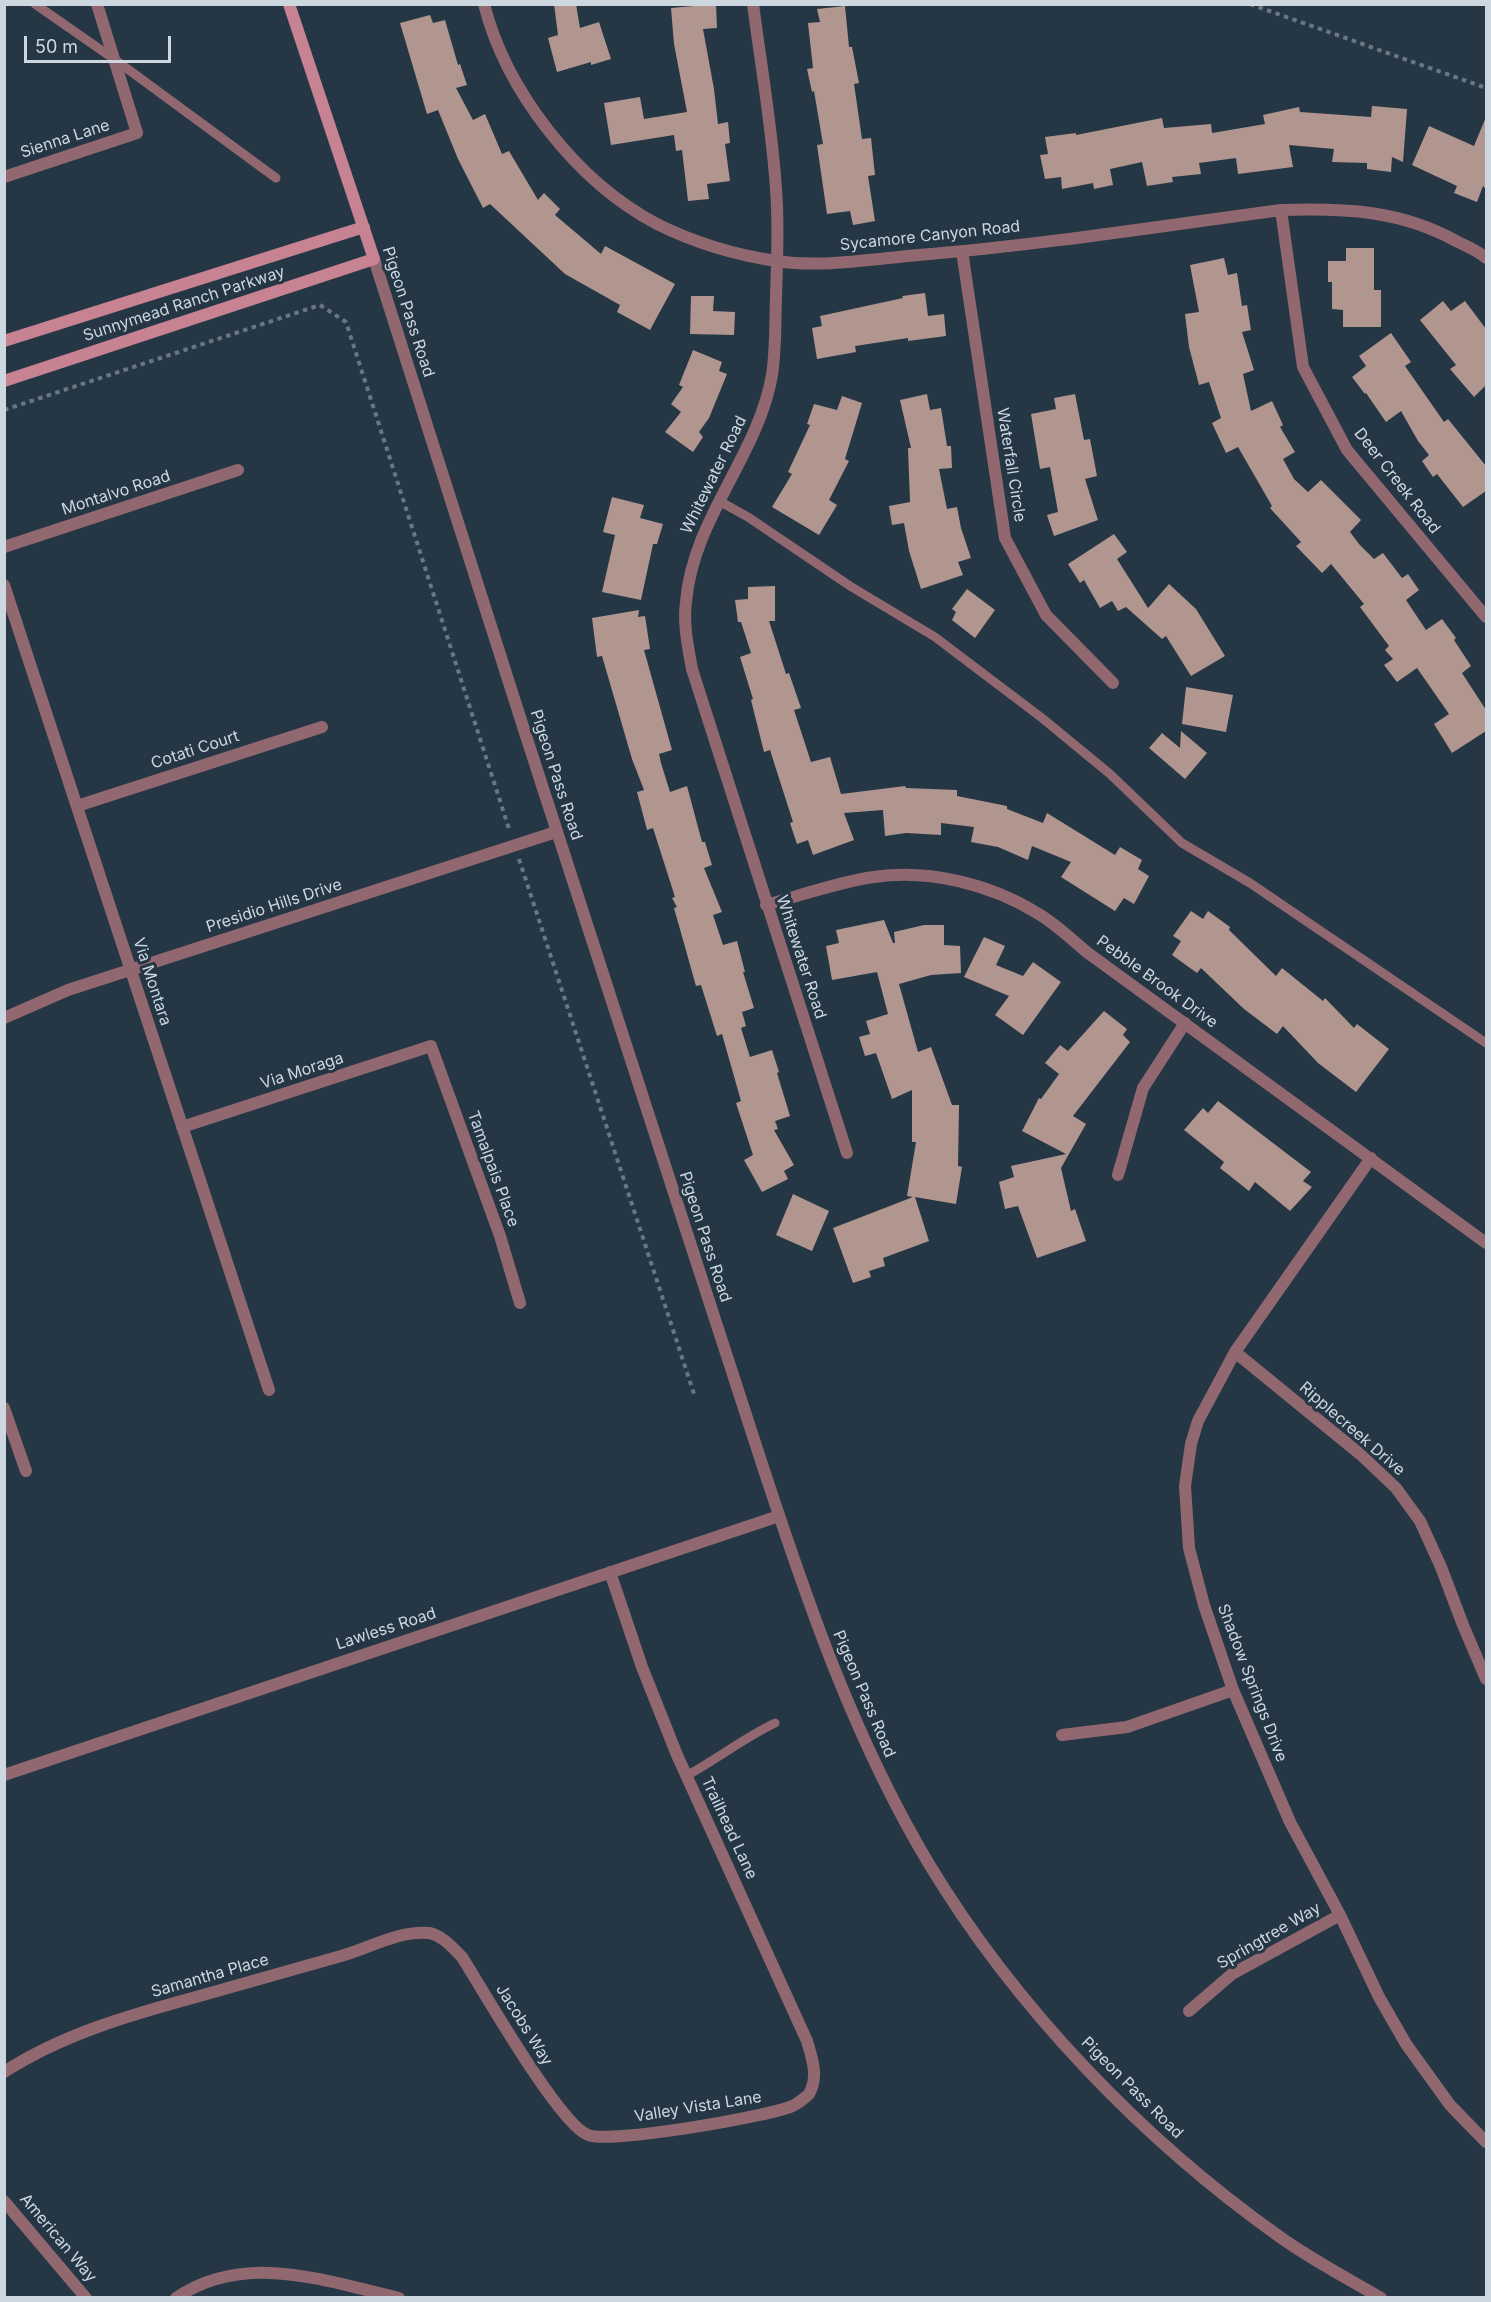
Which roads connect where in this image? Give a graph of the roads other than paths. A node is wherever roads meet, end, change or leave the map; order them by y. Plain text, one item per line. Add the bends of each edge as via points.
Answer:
1 (35, 4) edge
2 (97, 4) edge
3 (289, 4) edge
4 (484, 4) edge
5 (753, 4) edge
6 (114, 59) junction
7 (4, 177) edge
8 (276, 178) dead end
9 (1281, 210) junction
10 (364, 227) junction
11 (962, 251) junction
12 (1486, 258) edge
13 (374, 259) junction
14 (777, 262) junction
15 (4, 341) edge
16 (4, 381) edge
17 (238, 470) dead end
18 (719, 501) junction
19 (4, 547) edge
20 (4, 585) edge
21 (1486, 617) edge
22 (1113, 683) dead end
23 (322, 727) dead end
24 (77, 806) junction
25 (556, 832) junction
26 (766, 905) junction
27 (131, 970) junction
28 (4, 1018) edge
29 (1185, 1023) junction
30 (1486, 1043) edge
31 (431, 1046) joint
32 (182, 1127) junction
33 (847, 1153) dead end
34 (1371, 1158) junction
35 (1118, 1175) dead end
36 (1486, 1243) edge
37 (520, 1303) dead end
38 (1234, 1352) junction
39 (269, 1390) dead end
40 (4, 1408) edge
41 (26, 1471) dead end
42 (779, 1516) junction
43 (610, 1572) junction
44 (1486, 1679) edge
45 (1233, 1690) junction
46 (775, 1723) dead end
47 (1062, 1735) dead end
48 (4, 1774) edge
49 (686, 1776) junction
50 (1340, 1915) junction
51 (432, 1933) joint
52 (1189, 2011) dead end
53 (4, 2072) edge
54 (808, 2095) joint
55 (588, 2135) joint
56 (1486, 2142) edge
57 (4, 2201) edge
58 (86, 2298) edge
59 (176, 2298) edge
60 (399, 2298) edge
61 (1381, 2298) edge

1 - 6 lane
2 - 6 street
3 - 10 main road, Pigeon Pass Road
4 - 14 street, Sycamore Canyon Road via 490,28 524,95 574,160 615,195 657,223 730,251
5 - 14 street, Whitewater Road via 776,188
6 - 7 street, Sienna Lane via 137,133
6 - 8 lane
9 - 11 street, Sycamore Canyon Road
9 - 12 street, Sycamore Canyon Road via 1358,210 1391,216 1425,226
9 - 21 street, Deer Creek Road via 1303,367 1347,450
10 - 13 main road, Pigeon Pass Road
10 - 15 main road, Sunnymead Ranch Parkway
11 - 14 street, Sycamore Canyon Road via 824,263
11 - 22 street, Waterfall Circle via 1005,538 1046,615
13 - 16 main road, Sunnymead Ranch Parkway
13 - 25 street, Pigeon Pass Road
14 - 18 street, Whitewater Road via 775,338 765,404
17 - 19 street, Montalvo Road
18 - 26 street, Whitewater Road via 689,578 685,603 688,649
18 - 30 lane via 935,637 1102,767 1182,843 1250,883
20 - 24 street, Via Montara
23 - 24 street, Cotati Court
24 - 27 street, Via Montara
25 - 27 street, Presidio Hills Drive
25 - 42 street, Pigeon Pass Road
26 - 29 street, Pebble Brook Drive via 845,883 899,875 946,879 995,890 1039,914
26 - 33 street, Whitewater Road
27 - 28 street, Presidio Hills Drive via 68,990
27 - 32 street, Via Montara
29 - 34 street, Pebble Brook Drive
29 - 35 street via 1143,1088
31 - 32 street, Via Moraga
31 - 37 street, Tamalpais Place via 500,1236
32 - 39 street, Via Montara
34 - 36 street, Pebble Brook Drive
34 - 38 street, Shadow Springs Drive
38 - 44 street, Ripplecreek Drive via 1396,1488 1424,1530
38 - 45 street, Shadow Springs Drive via 1198,1421 1185,1486 1189,1548
40 - 41 street
42 - 43 street, Lawless Road
42 - 61 street, Pigeon Pass Road via 825,1648 867,1747 930,1866 1009,1977 1060,2040 1188,2166 1283,2240
43 - 48 street, Lawless Road
43 - 49 street, Trailhead Lane via 642,1667
45 - 47 street via 1127,1727
45 - 50 street, Shadow Springs Drive via 1290,1821
46 - 49 lane
49 - 54 street, Trailhead Lane via 807,2041 815,2078
50 - 52 street, Springtree Way via 1232,1974
50 - 56 street, Shadow Springs Drive via 1406,2044 1450,2105
51 - 53 street, Samantha Place via 409,1933 360,1951 138,2013 68,2038
51 - 55 street, Jacobs Way via 462,1957 543,2085 572,2124
54 - 55 street, Valley Vista Lane via 792,2106 746,2118 644,2133
57 - 58 street, American Way
59 - 60 street via 212,2280 255,2271 290,2273

